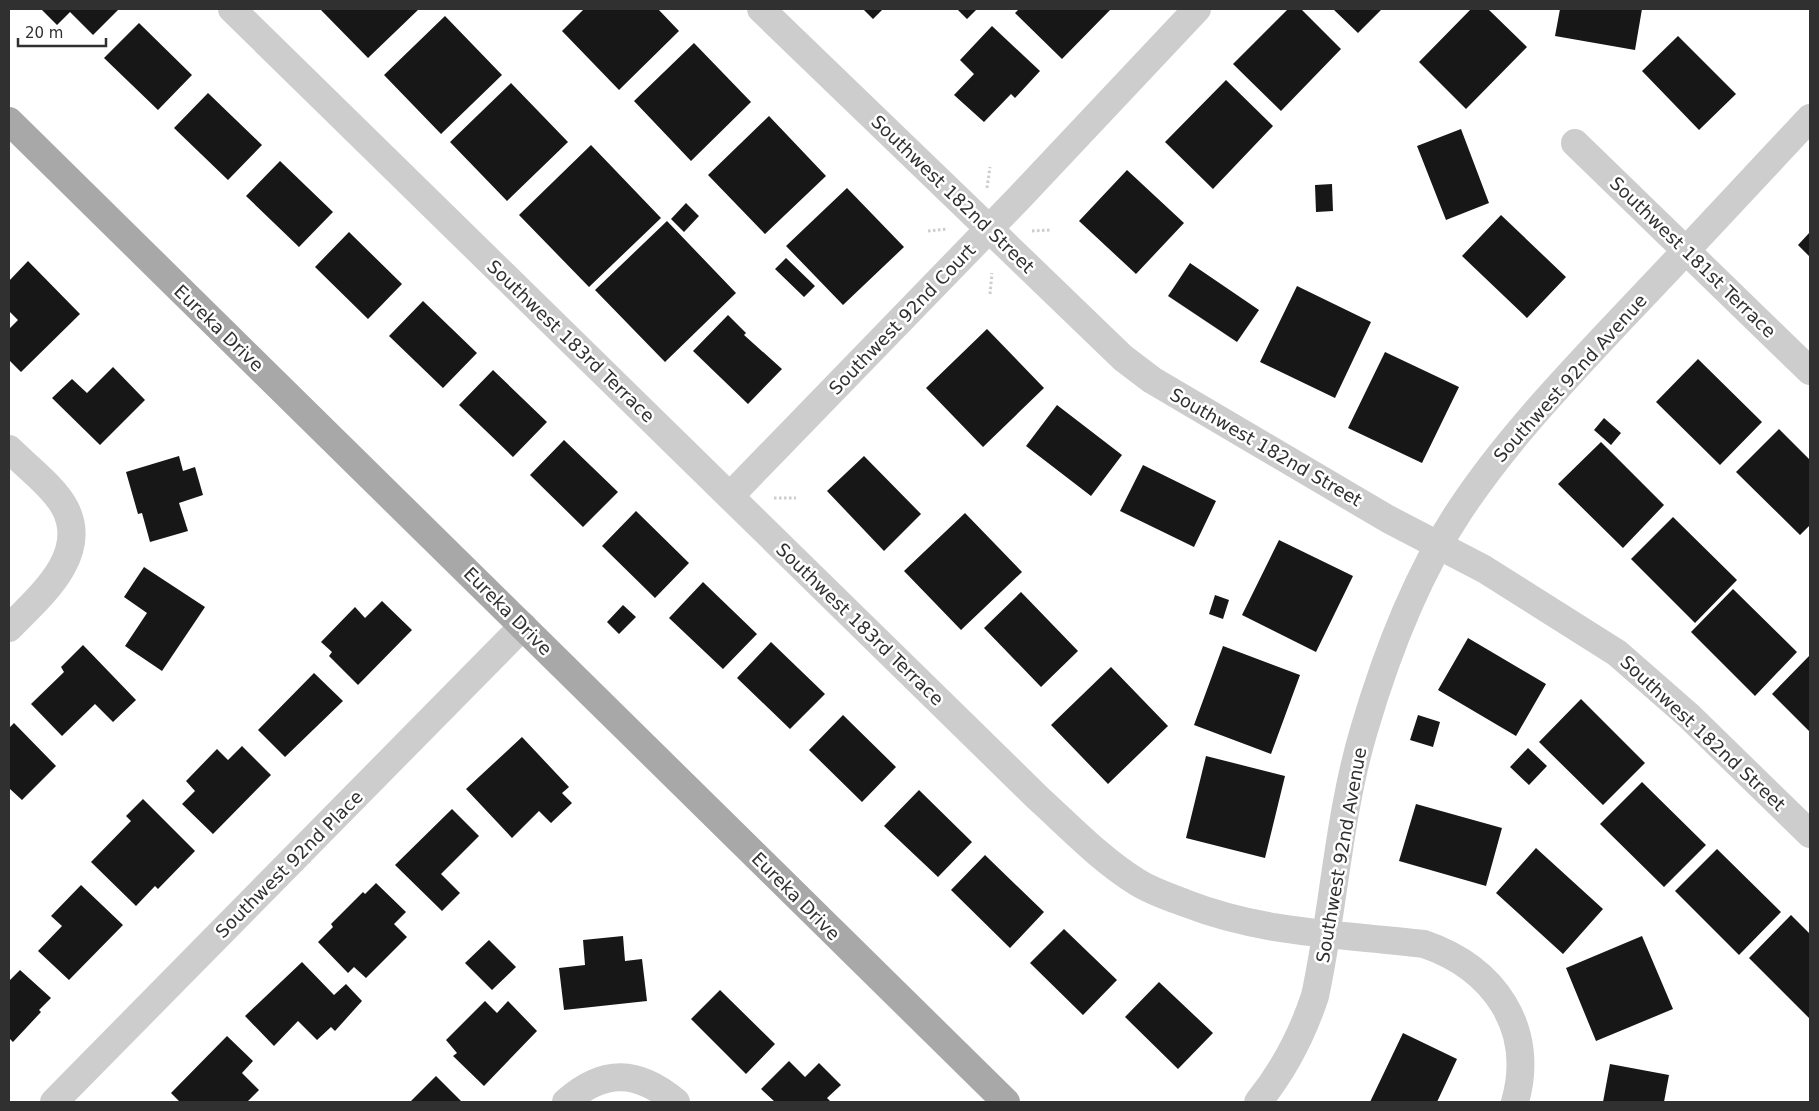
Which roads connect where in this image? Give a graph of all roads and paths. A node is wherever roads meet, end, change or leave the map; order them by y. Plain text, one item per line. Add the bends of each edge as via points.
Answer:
1 (232, 9) edge
2 (761, 9) edge
3 (1197, 9) edge
4 (1810, 118) edge
5 (9, 122) edge
6 (1575, 143) dead end
7 (990, 167) dead end
8 (987, 190) dead end
9 (948, 229) dead end
10 (989, 229) junction
11 (1050, 230) dead end
12 (928, 231) dead end
13 (1032, 232) dead end
14 (1687, 250) junction
15 (992, 272) dead end
16 (990, 294) dead end
17 (1810, 371) edge
18 (9, 449) edge
19 (730, 496) junction
20 (774, 498) dead end
21 (796, 498) dead end
22 (1439, 544) junction
23 (523, 626) junction
24 (9, 628) edge
25 (1810, 834) edge
26 (1326, 934) junction
27 (54, 1102) edge
28 (566, 1102) edge
29 (676, 1102) edge
30 (1006, 1102) edge
31 (1258, 1102) edge
32 (1515, 1102) edge

1 - 19 street, Southwest 183rd Terrace
2 - 10 street, Southwest 182nd Street
3 - 10 street, Southwest 92nd Court
4 - 14 street, Southwest 92nd Avenue
5 - 23 main road, Eureka Drive
6 - 14 street, Southwest 181st Terrace
7 - 8 path
9 - 12 path
10 - 19 street, Southwest 92nd Court
10 - 22 street, Southwest 182nd Street via 1117,353 1152,380 1388,518
11 - 13 path
14 - 17 street, Southwest 181st Terrace
14 - 22 street, Southwest 92nd Avenue via 1526,421 1481,480
15 - 16 path
18 - 24 street via 65,507 70,531 68,554 61,571
19 - 26 street, Southwest 183rd Terrace via 1038,798 1116,868 1138,883 1202,910 1247,924
20 - 21 path
22 - 25 street, Southwest 182nd Street via 1617,653 1689,716
22 - 26 street, Southwest 92nd Avenue via 1404,621 1364,728 1346,809
23 - 27 street, Southwest 92nd Place
23 - 30 main road, Eureka Drive
26 - 31 street, Southwest 92nd Avenue via 1308,1018 1284,1067
26 - 32 street, Southwest 183rd Terrace via 1424,944 1442,950 1483,979 1500,1000 1517,1032 1522,1067
28 - 29 street via 592,1083 626,1076 646,1081

